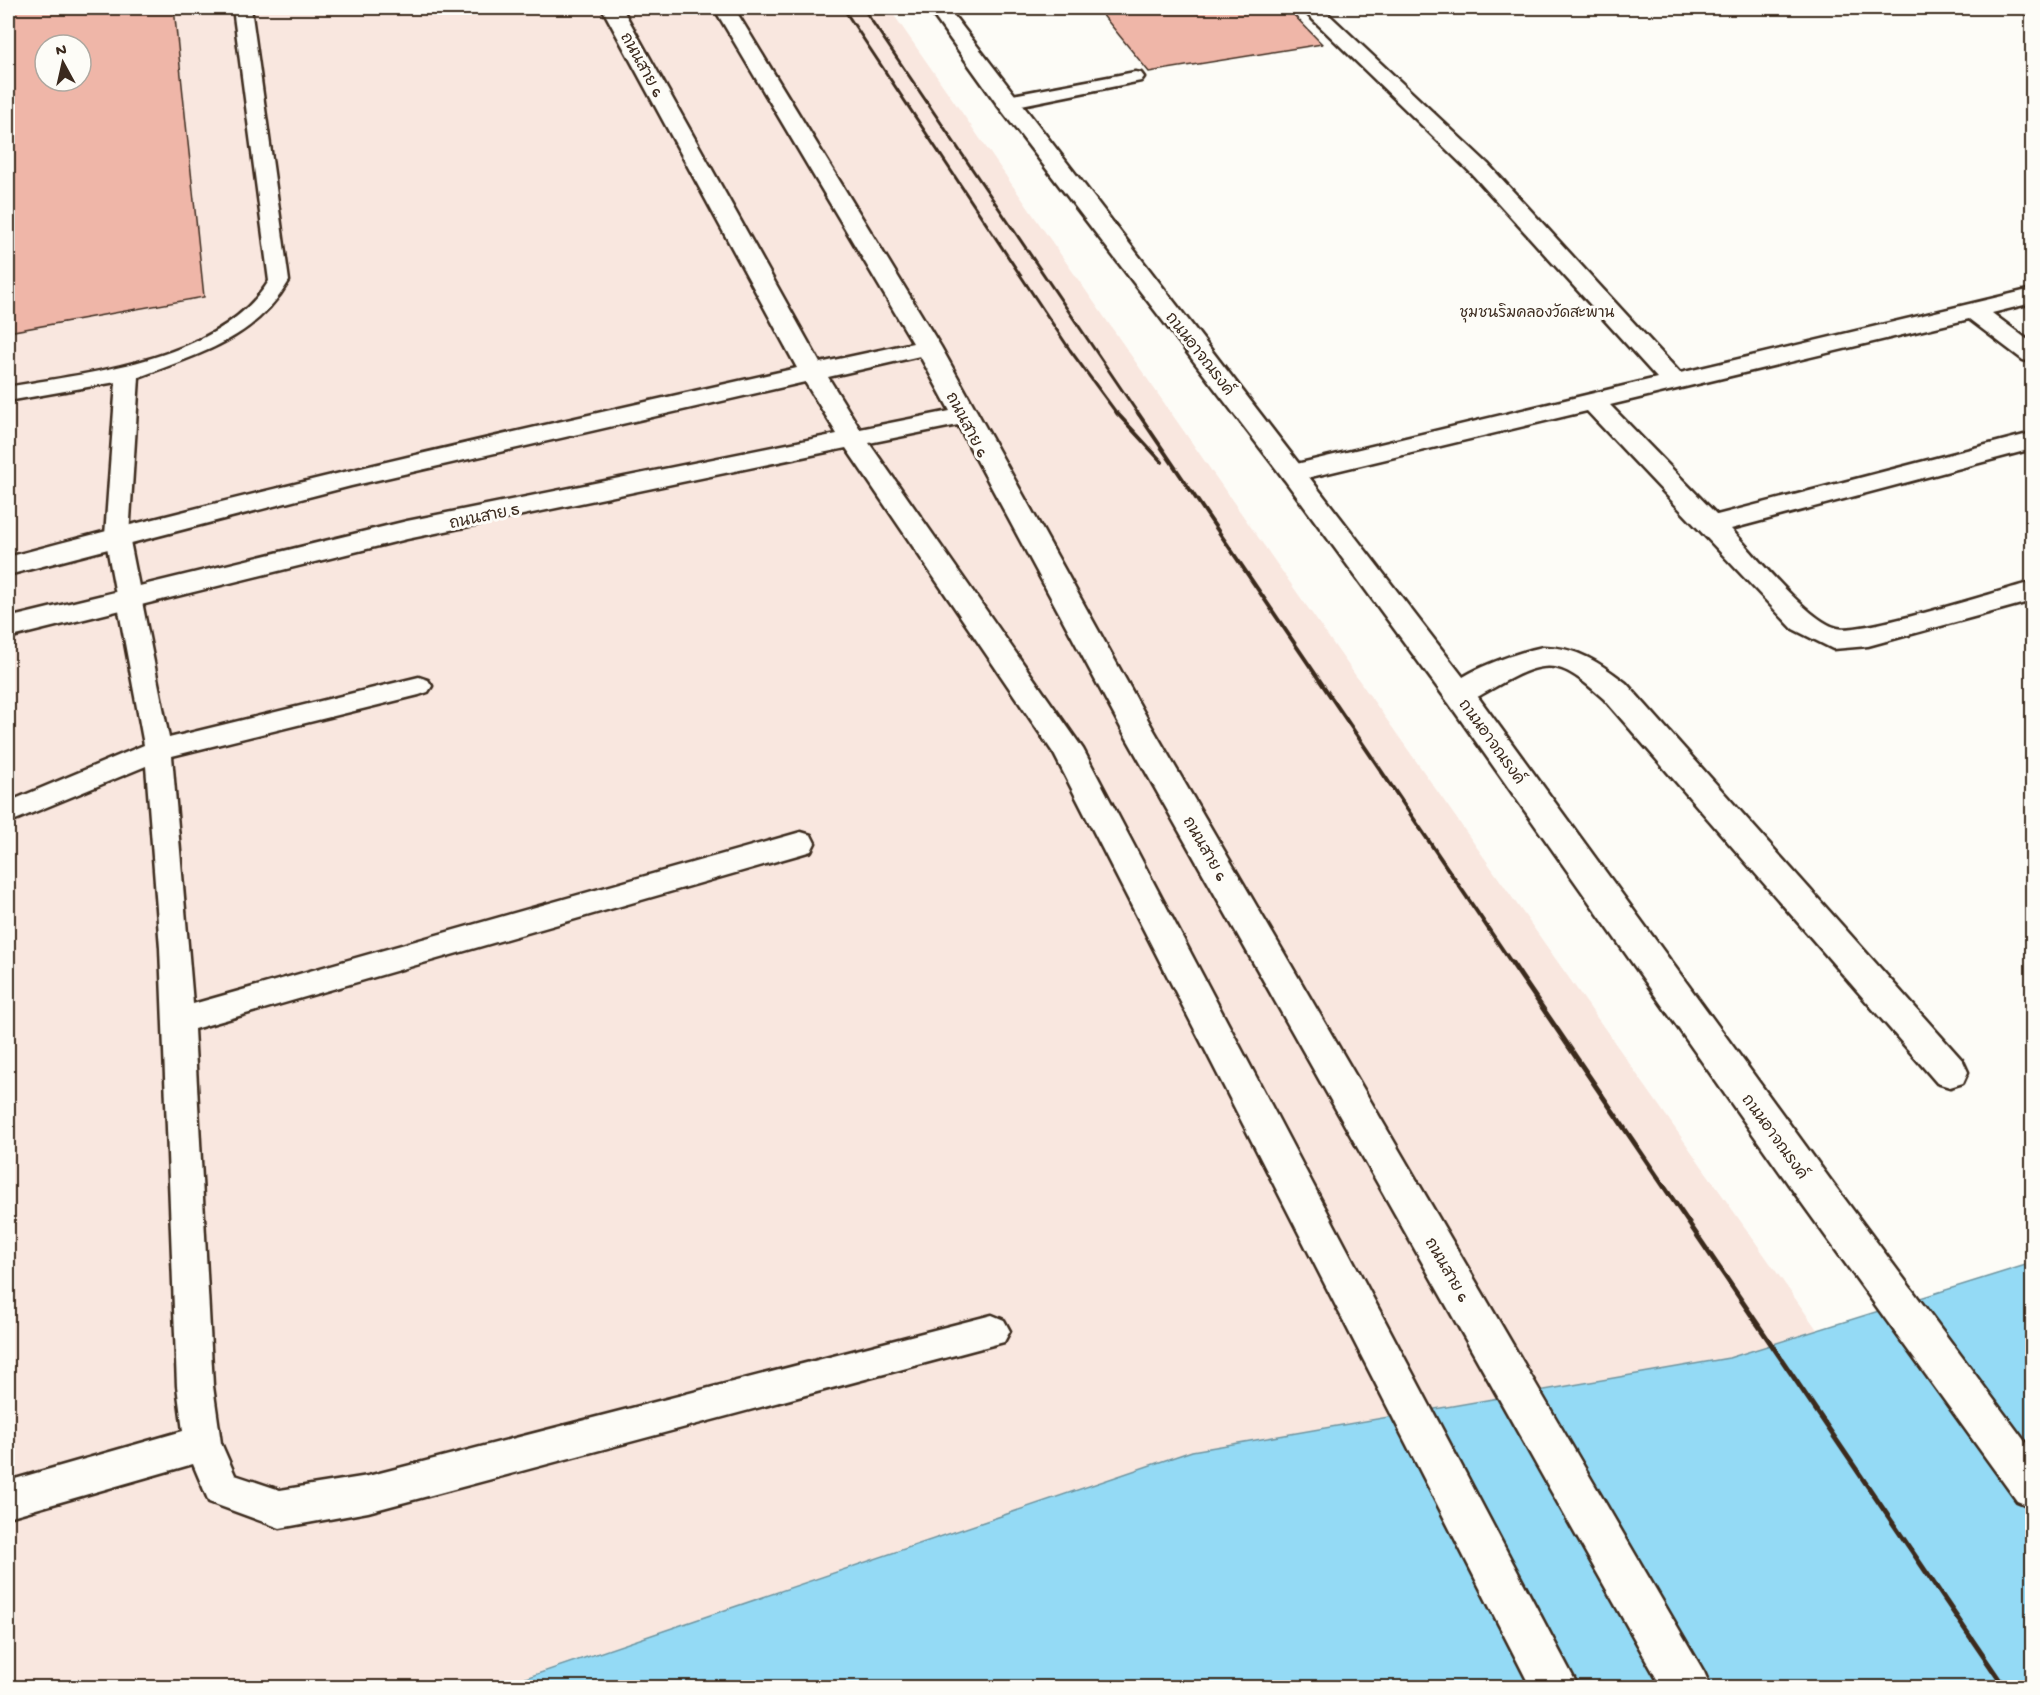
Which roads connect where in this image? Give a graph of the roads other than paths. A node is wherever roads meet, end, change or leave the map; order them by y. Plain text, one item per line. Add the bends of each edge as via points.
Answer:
1 (242, 8) edge
2 (612, 8) edge
3 (724, 8) edge
4 (938, 8) edge
5 (1311, 8) edge
6 (1135, 77) dead end
7 (1007, 102) junction
8 (2032, 296) edge
9 (1973, 310) junction
10 (928, 346) junction
11 (2032, 355) edge
12 (812, 372) junction
13 (128, 373) junction
14 (1675, 382) junction
15 (8, 394) edge
16 (1593, 402) junction
17 (964, 416) junction
18 (854, 439) junction
19 (2032, 441) edge
20 (1294, 473) junction
21 (1713, 525) junction
22 (117, 536) junction
23 (8, 566) edge
24 (2032, 592) edge
25 (128, 598) junction
26 (8, 628) edge
27 (419, 686) dead end
28 (1459, 694) junction
29 (158, 750) junction
30 (8, 813) edge
31 (801, 843) dead end
32 (179, 1021) junction
33 (1950, 1072) dead end
34 (992, 1331) dead end
35 (203, 1443) junction
36 (2032, 1486) edge
37 (8, 1499) edge
38 (1556, 1688) edge
39 (1688, 1688) edge

1 - 13 lane via 279,281 270,299 248,321
2 - 12 street, ถนนสาย 6
3 - 10 street, ถนนสาย 6
4 - 7 street, ถนนอาจณรงค์
5 - 14 street via 1480,169
6 - 7 lane
7 - 20 street, ถนนอาจณรงค์
8 - 9 street
9 - 11 street
9 - 14 street
10 - 12 street
10 - 17 street, ถนนสาย 6
12 - 18 street, ถนนสาย 6
12 - 22 street
13 - 15 lane
13 - 22 lane
14 - 16 street
16 - 20 street
16 - 21 street
17 - 18 street, ถนนสาย 5
17 - 39 street, ถนนสาย 6 via 1137,728
18 - 25 street, ถนนสาย 5 via 407,530
18 - 38 street, ถนนสาย 6 via 1067,749
19 - 21 street
20 - 28 street, ถนนอาจณรงค์
21 - 24 street via 1803,622 1833,639 1868,636
22 - 23 street
22 - 25 lane
25 - 26 street, ถนนสาย 5
25 - 29 lane
27 - 29 lane
28 - 33 street via 1529,659 1545,657 1572,661 1615,691
28 - 36 street, ถนนอาจณรงค์
29 - 30 lane
29 - 32 lane
31 - 32 lane
32 - 35 lane via 195,1386
34 - 35 lane via 368,1494 280,1509 222,1490
35 - 37 lane

